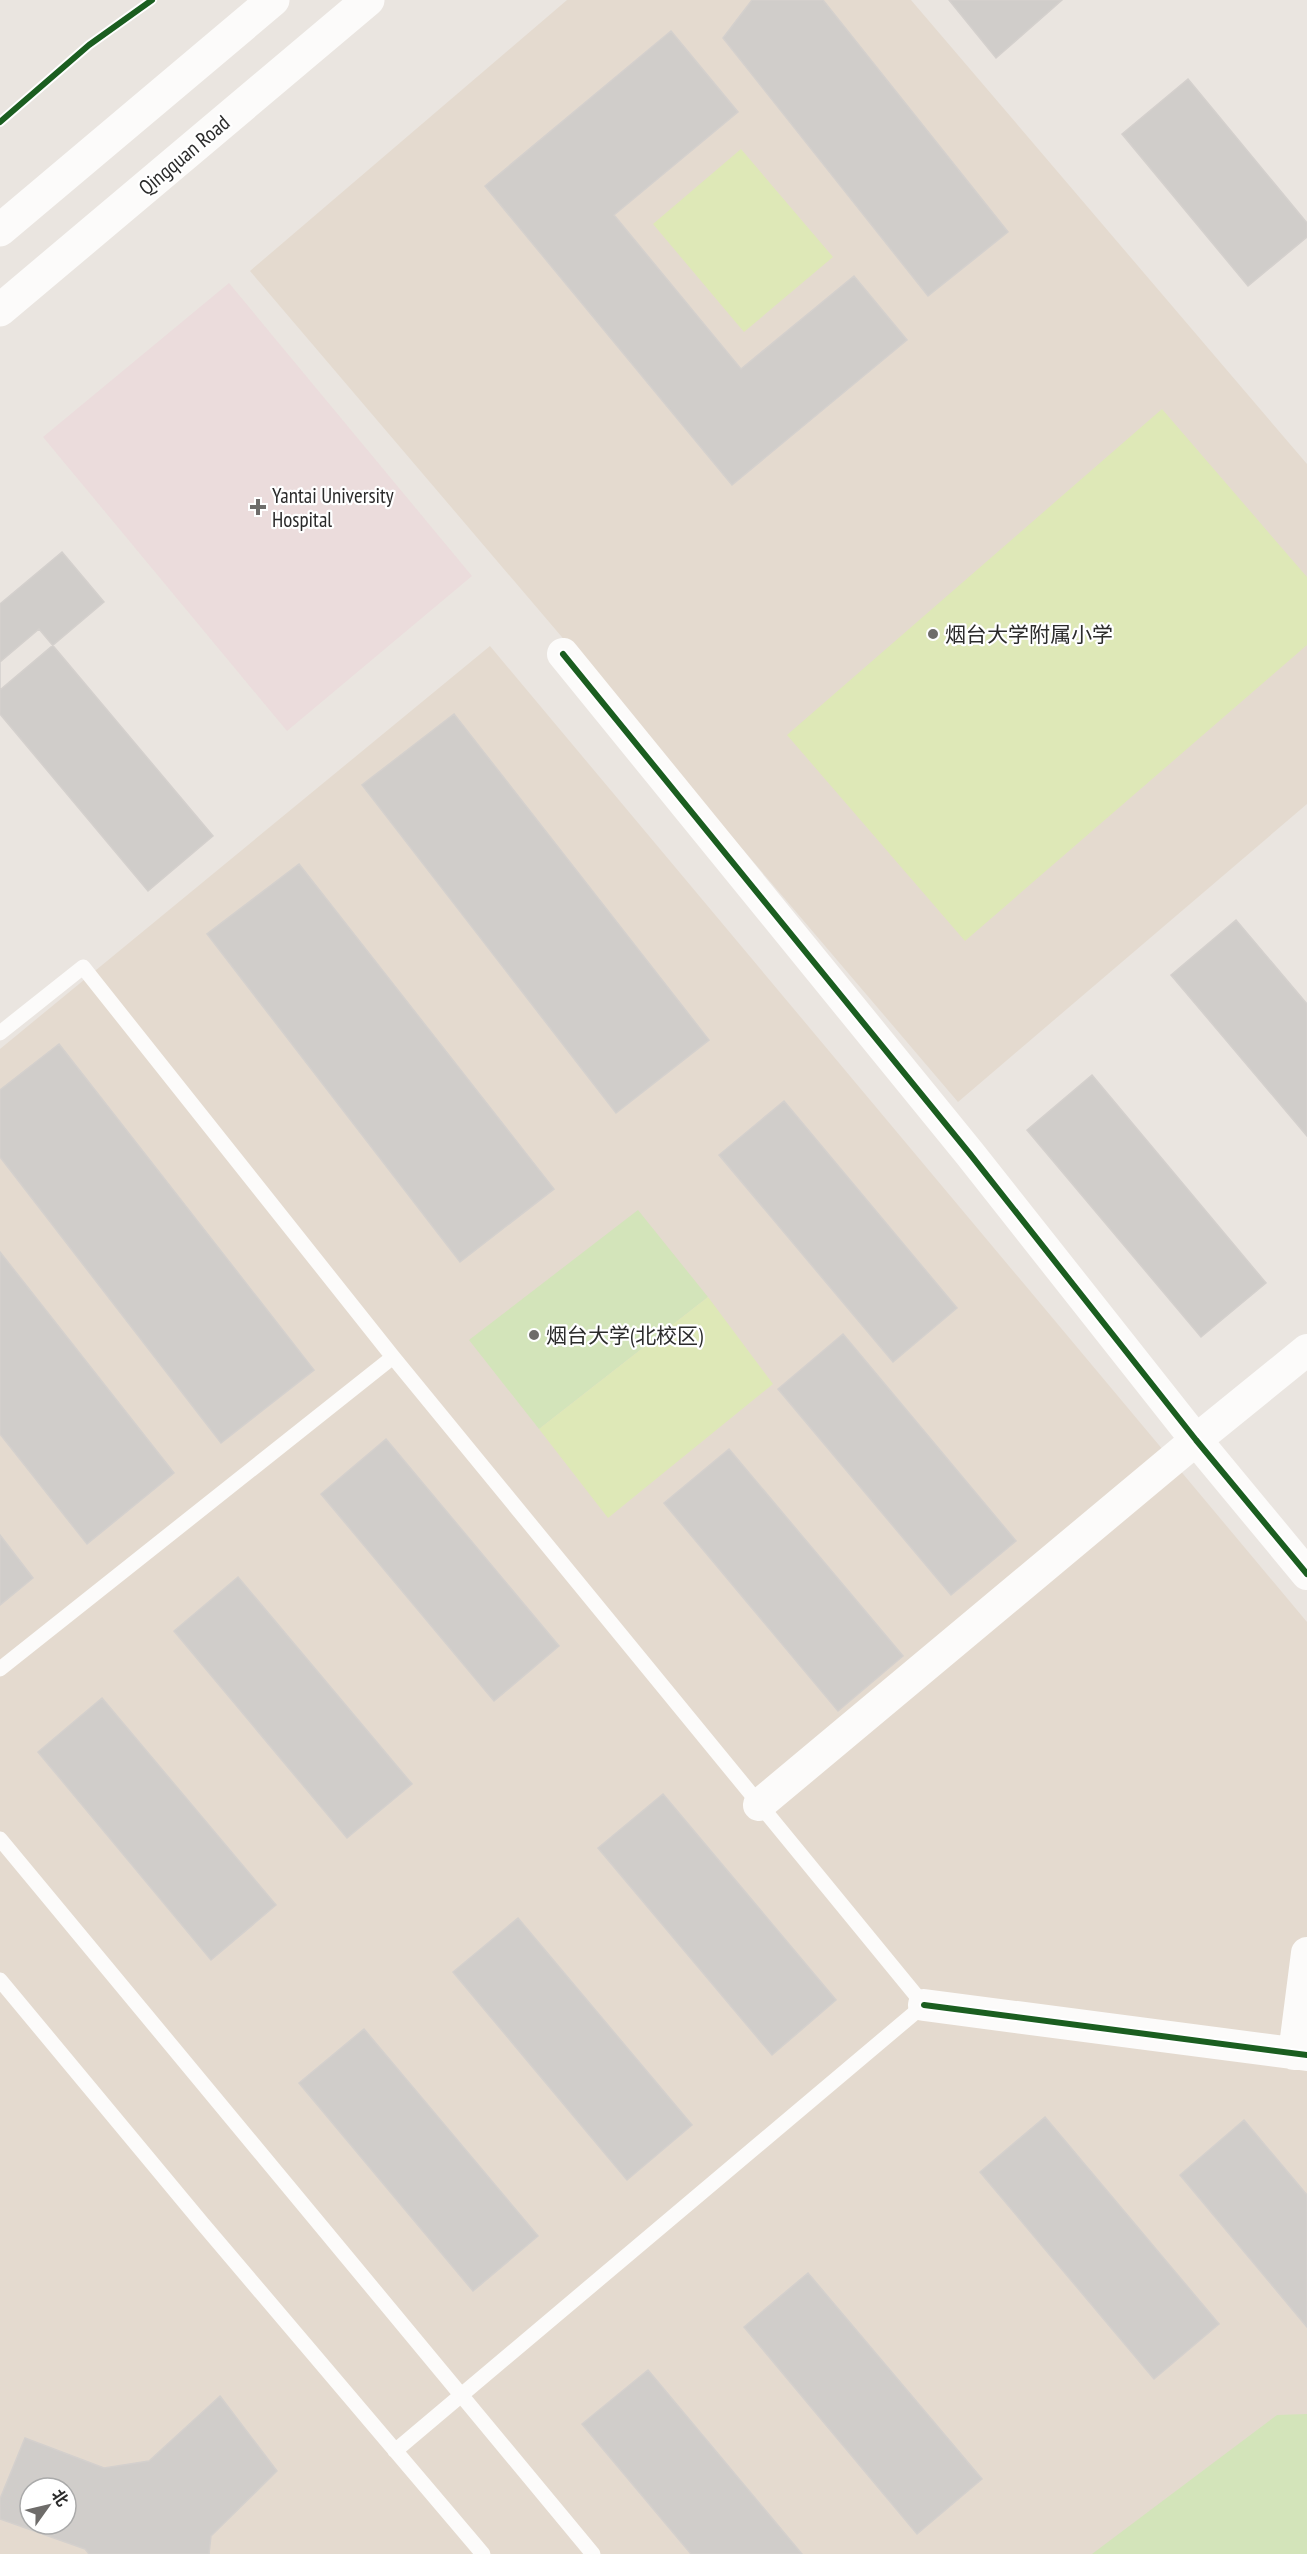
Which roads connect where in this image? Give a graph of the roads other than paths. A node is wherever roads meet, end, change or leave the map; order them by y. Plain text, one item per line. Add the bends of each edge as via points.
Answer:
1 (273, 0) edge
2 (368, 0) edge
3 (0, 230) edge
4 (0, 310) edge
5 (563, 654) dead end
6 (0, 1034) edge
7 (1307, 1350) edge
8 (393, 1357) junction
9 (1196, 1440) junction
10 (1307, 1574) edge
11 (0, 1670) edge
12 (759, 1805) junction
13 (0, 1839) edge
14 (1307, 1953) edge
15 (0, 1980) edge
16 (924, 2005) junction
17 (1300, 2055) edge
18 (462, 2394) junction
19 (395, 2451) junction
20 (483, 2554) edge
21 (593, 2554) edge

1 - 3 main road
2 - 4 main road, Qingquan Road
5 - 9 street via 970,1154
6 - 8 lane via 83,968
7 - 9 street
8 - 11 lane
8 - 12 lane
9 - 10 street
9 - 12 street
12 - 16 lane
13 - 18 lane
14 - 17 street
15 - 19 lane
16 - 17 street
16 - 18 lane
18 - 19 lane
18 - 21 lane
19 - 20 lane

